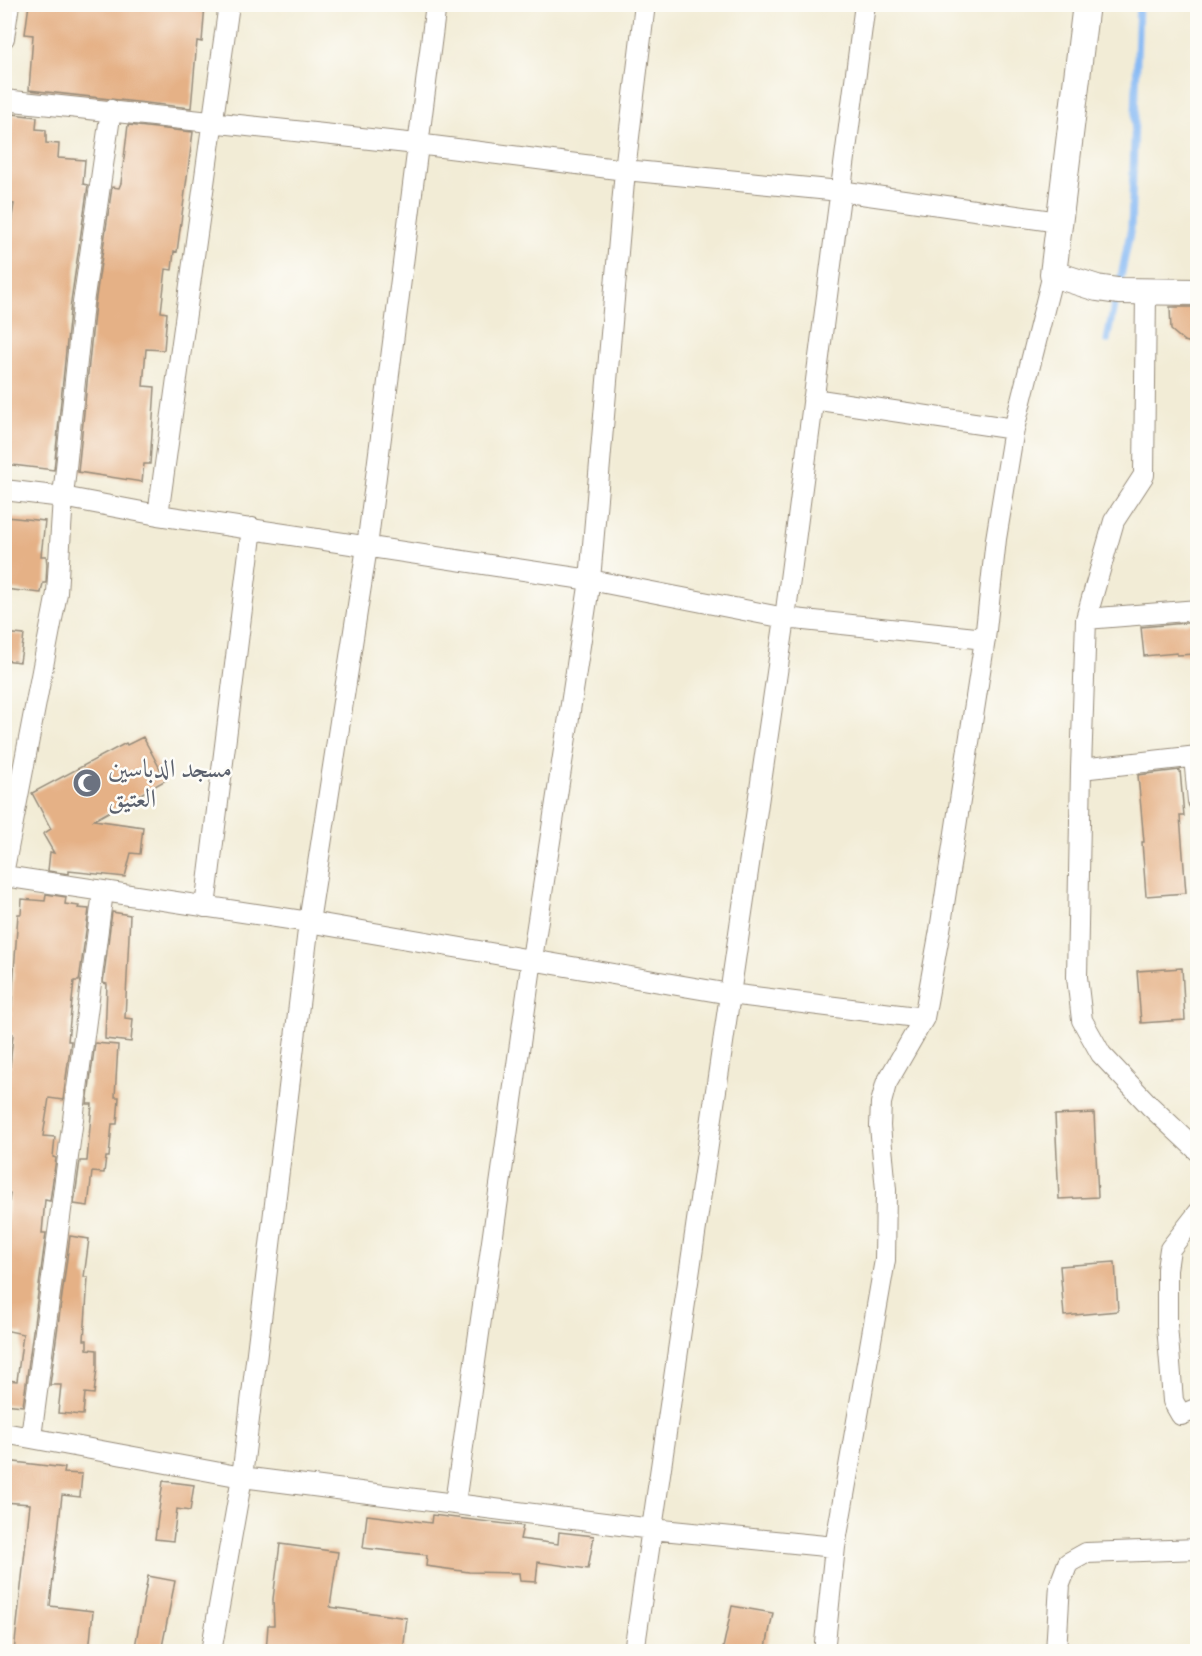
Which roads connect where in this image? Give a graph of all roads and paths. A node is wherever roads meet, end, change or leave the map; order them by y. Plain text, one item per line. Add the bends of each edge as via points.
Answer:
1 (9, 4) edge
2 (229, 4) edge
3 (436, 4) edge
4 (645, 4) edge
5 (866, 4) edge
6 (1086, 4) edge
7 (4, 38) edge
8 (4, 100) edge
9 (111, 110) junction
10 (214, 123) junction
11 (417, 144) junction
12 (625, 170) junction
13 (840, 191) junction
14 (1059, 222) junction
15 (1053, 274) junction
16 (1146, 292) junction
17 (1197, 292) edge
18 (813, 399) junction
19 (1014, 429) junction
20 (4, 490) edge
21 (63, 497) junction
22 (159, 515) junction
23 (252, 528) junction
24 (367, 546) junction
25 (590, 580) junction
26 (1197, 610) edge
27 (785, 618) junction
28 (1086, 619) junction
29 (985, 639) junction
30 (1196, 756) edge
31 (1081, 769) junction
32 (1197, 801) edge
33 (4, 869) edge
34 (4, 876) edge
35 (103, 892) junction
36 (205, 907) junction
37 (309, 921) junction
38 (532, 959) junction
39 (729, 994) junction
40 (924, 1018) junction
41 (1197, 1151) edge
42 (1197, 1213) edge
43 (1197, 1408) edge
44 (4, 1433) edge
45 (31, 1437) junction
46 (242, 1477) junction
47 (455, 1503) junction
48 (652, 1529) junction
49 (835, 1547) junction
50 (1197, 1549) edge
51 (211, 1652) edge
52 (634, 1652) edge
53 (824, 1652) edge
54 (1056, 1652) edge

1 - 7 street
2 - 10 street
3 - 11 street
4 - 12 street
5 - 13 street
6 - 14 street
8 - 9 street
9 - 10 street
9 - 21 street via 83,303
10 - 11 street
10 - 22 street
11 - 12 street
11 - 24 street
12 - 13 street
12 - 25 street
13 - 14 street
13 - 18 street
14 - 15 street
15 - 16 street via 1097,288
15 - 19 street
16 - 17 street
16 - 28 street via 1144,475 1114,521
18 - 19 street
18 - 27 street
19 - 29 street
20 - 21 street
21 - 22 street
21 - 33 street via 57,593
22 - 23 street
23 - 24 street
23 - 36 street
24 - 25 street
24 - 37 street
25 - 27 street
25 - 38 street
26 - 28 street
27 - 29 street
27 - 39 street
28 - 31 street
29 - 40 street
30 - 31 street
30 - 32 street
31 - 41 street via 1077,977 1082,1020 1101,1054
34 - 35 street
35 - 36 street
35 - 45 street
36 - 37 street
37 - 38 street
37 - 46 street
38 - 39 street
38 - 47 street
39 - 40 street
39 - 48 street
40 - 49 street via 886,1084 881,1103 885,1260
42 - 43 street via 1170,1249 1167,1325 1173,1401 1181,1415
44 - 45 street
45 - 46 street
46 - 47 street
46 - 51 street
47 - 48 street
48 - 49 street
48 - 52 street
49 - 53 street
50 - 54 street via 1086,1553 1068,1563 1060,1584

